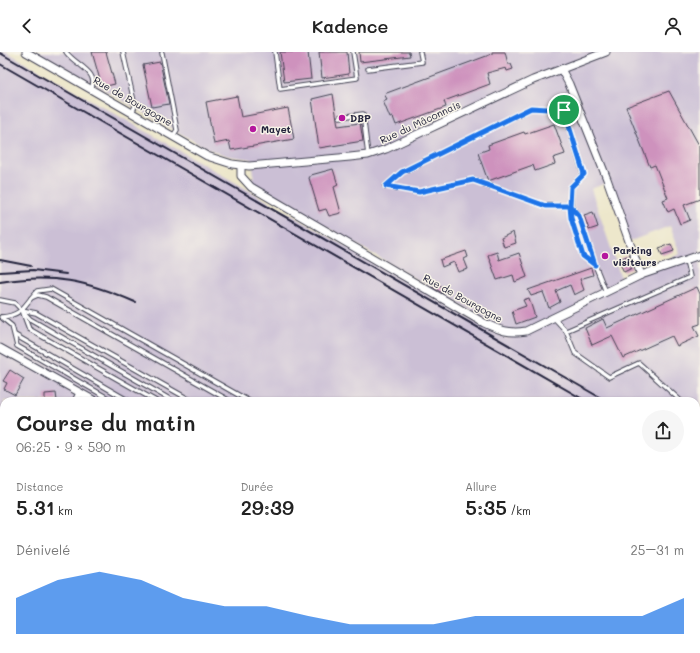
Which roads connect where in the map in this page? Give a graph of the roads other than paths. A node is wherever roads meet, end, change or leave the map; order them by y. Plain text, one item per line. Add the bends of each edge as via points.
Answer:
1 (26, 52) edge
2 (66, 52) edge
3 (123, 52) edge
4 (275, 52) edge
5 (353, 52) edge
6 (420, 52) edge
7 (606, 52) edge
8 (162, 53) dead end
9 (368, 69) dead end
10 (561, 69) junction
11 (90, 89) junction
12 (132, 113) junction
13 (340, 117) dead end
14 (174, 136) junction
15 (368, 155) junction
16 (232, 164) joint
17 (241, 166) junction
18 (570, 206) junction
19 (700, 255) edge
20 (686, 260) junction
21 (595, 265) junction
22 (641, 276) junction
23 (606, 292) junction
24 (30, 298) junction
25 (0, 300) edge
26 (22, 310) junction
27 (1, 317) edge
28 (554, 318) junction
29 (566, 331) junction
30 (15, 335) junction
31 (0, 348) edge
32 (80, 393) junction
33 (78, 397) edge
34 (88, 397) edge
35 (106, 397) edge
36 (122, 397) edge
37 (149, 397) edge
38 (166, 397) edge
39 (185, 397) edge
40 (223, 397) edge
41 (242, 397) edge
42 (677, 397) edge

1 - 11 street, Rue de Bourgogne
2 - 11 lane via 93,76 94,83
3 - 12 lane via 135,106
4 - 5 lane via 280,89 357,78
6 - 9 lane via 422,62
7 - 10 street, Rue du Mâconnais
8 - 14 lane via 177,130
10 - 15 street, Rue du Mâconnais via 386,150
10 - 22 street via 607,178
11 - 12 street, Rue de Bourgogne
12 - 14 street, Rue de Bourgogne
13 - 15 lane via 363,114
14 - 16 street, Rue de Bourgogne via 207,156
15 - 17 street, Rue du Mâconnais
16 - 17 street, Rue du Mâconnais
17 - 28 street, Rue de Bourgogne via 241,176 251,187 490,326 513,333 526,331
18 - 18 lane via 571,187 584,174 564,110 531,108 402,172 386,186 419,192 473,180 546,206
18 - 21 lane via 579,216
18 - 21 lane via 571,218 583,256
19 - 20 street, Rue de Bourgogne
20 - 22 street, Rue de Bourgogne
20 - 29 lane via 690,277
21 - 23 lane
22 - 23 street, Rue de Bourgogne
23 - 28 street, Rue de Bourgogne
24 - 26 lane
24 - 40 lane via 38,295 46,297
24 - 41 lane via 36,291 51,289
25 - 26 lane via 15,303
26 - 27 lane via 14,316
26 - 37 lane via 30,329
26 - 38 lane via 30,319
26 - 39 lane via 36,313
27 - 30 lane via 12,326
28 - 29 lane
29 - 42 lane via 575,353 609,378 639,363
30 - 35 lane via 17,346
30 - 36 lane
31 - 32 street
32 - 33 street
32 - 34 street

